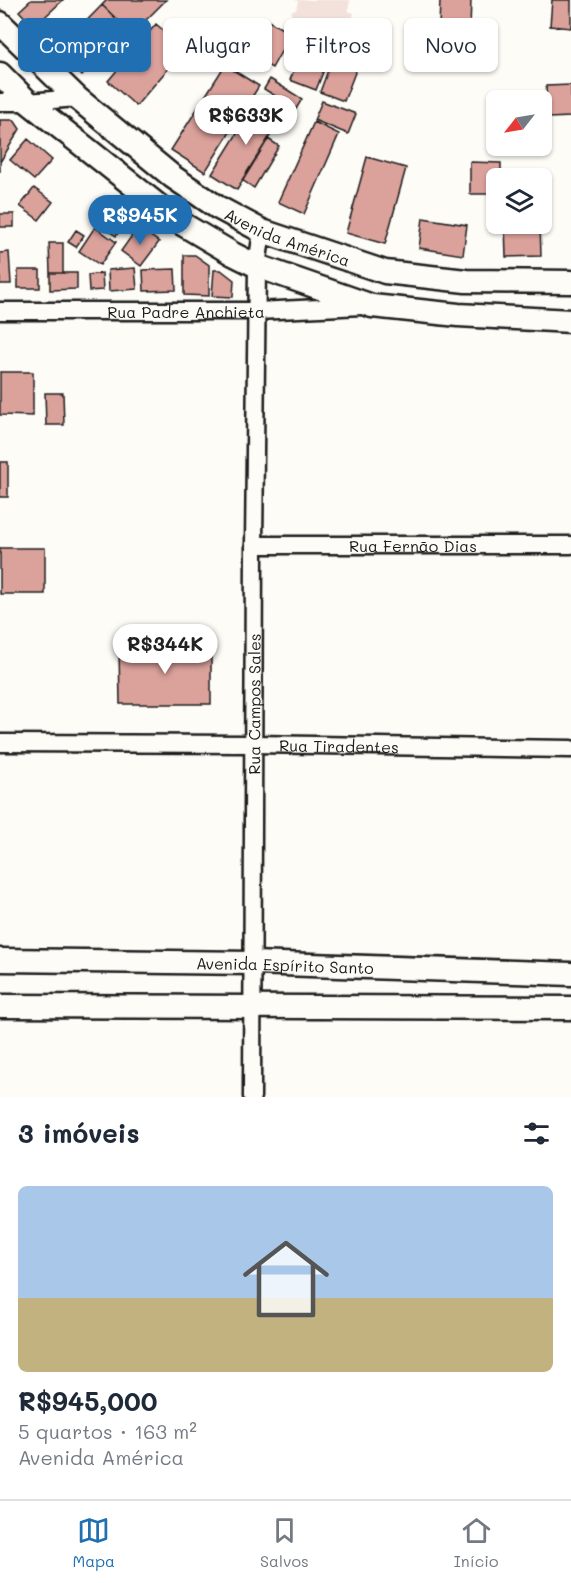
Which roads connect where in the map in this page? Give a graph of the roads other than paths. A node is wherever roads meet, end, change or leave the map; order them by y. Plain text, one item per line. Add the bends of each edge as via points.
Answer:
1 (0, 23) edge
2 (0, 74) edge
3 (77, 98) junction
4 (0, 102) edge
5 (28, 102) junction
6 (262, 231) junction
7 (257, 266) junction
8 (571, 282) edge
9 (372, 306) junction
10 (0, 311) edge
11 (257, 311) junction
12 (571, 321) edge
13 (254, 545) junction
14 (571, 545) edge
15 (0, 742) edge
16 (253, 744) junction
17 (571, 749) edge
18 (0, 960) edge
19 (252, 963) junction
20 (571, 974) edge
21 (0, 1006) edge
22 (252, 1007) junction
23 (571, 1008) edge
24 (252, 1097) edge

1 - 3 main road, Avenida América
2 - 5 main road, Avenida América
3 - 5 street
3 - 6 main road, Avenida América via 173,177
4 - 5 street
5 - 7 main road, Avenida América via 179,222
6 - 7 street, Rua Campos Sales
6 - 8 main road, Avenida América via 385,272 466,281
7 - 9 main road, Avenida América
7 - 11 street, Rua Campos Sales
9 - 11 street, Rua Padre Anchieta
9 - 12 main road, Avenida América
10 - 11 street, Rua Padre Anchieta
11 - 13 street, Rua Campos Sales
13 - 14 street, Rua Fernão Dias
13 - 16 street, Rua Campos Sales
15 - 16 street, Rua Tiradentes
16 - 17 street, Rua Tiradentes
16 - 19 street, Rua Campos Sales
18 - 19 main road, Avenida Espírito Santo
19 - 20 main road, Avenida Espírito Santo
19 - 22 street, Rua Campos Sales
21 - 22 main road
22 - 23 main road
22 - 24 street, Rua Campos Sales

